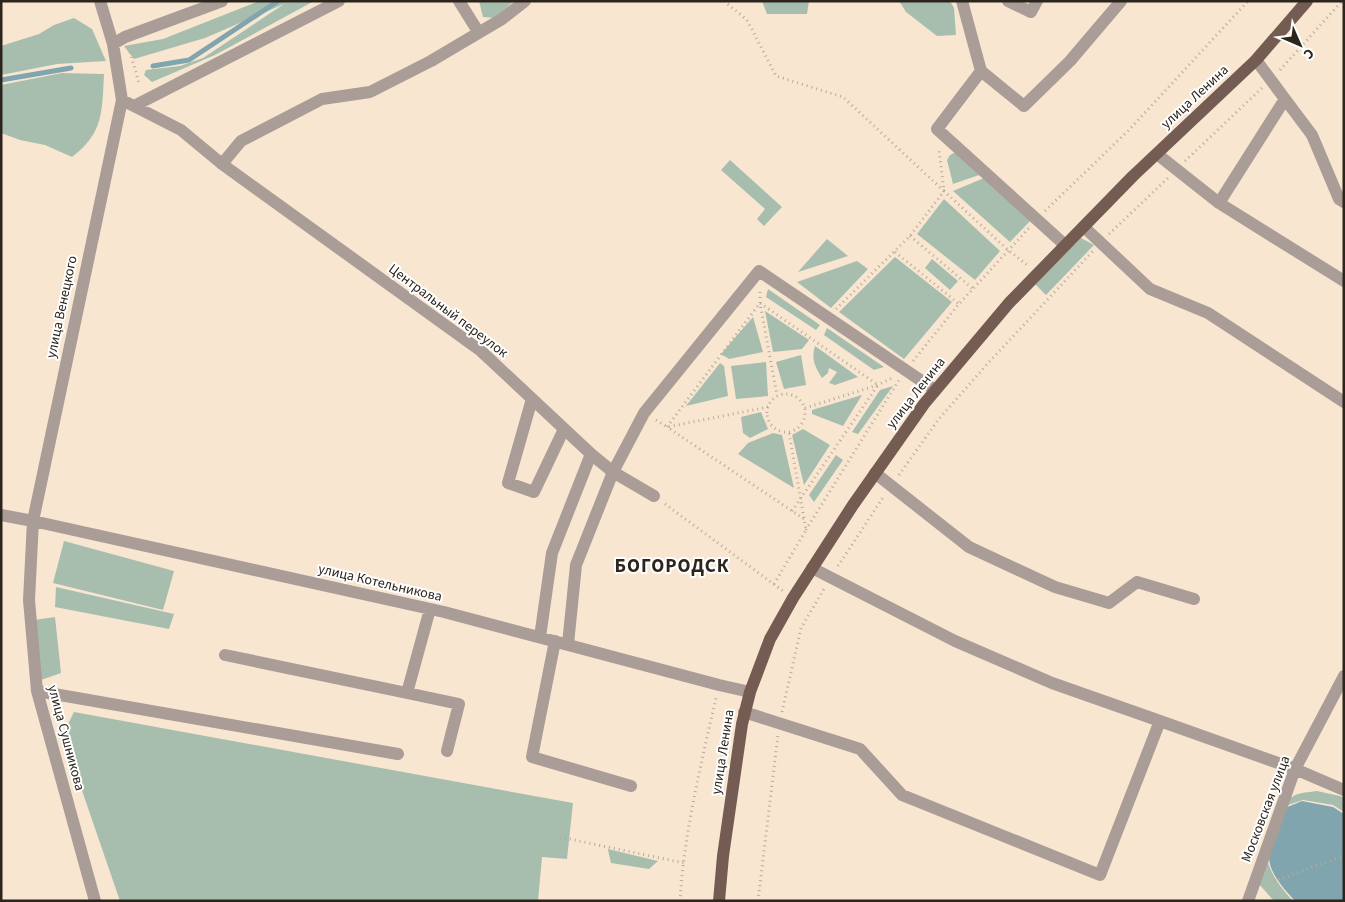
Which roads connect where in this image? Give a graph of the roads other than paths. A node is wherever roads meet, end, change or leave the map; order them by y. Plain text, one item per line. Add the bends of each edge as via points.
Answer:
1 (100, 1) edge
2 (222, 1) edge
3 (339, 1) edge
4 (459, 1) edge
5 (525, 1) edge
6 (962, 1) edge
7 (1008, 1) edge
8 (1037, 1) edge
9 (1121, 1) edge
10 (1308, 1) edge
11 (479, 33) junction
12 (113, 44) junction
13 (1256, 60) junction
14 (981, 71) junction
15 (1285, 99) junction
16 (122, 100) junction
17 (134, 106) junction
18 (1157, 154) junction
19 (222, 164) junction
20 (1344, 202) edge
21 (1219, 203) junction
22 (1084, 227) junction
23 (1065, 245) junction
24 (1344, 281) edge
25 (935, 390) junction
26 (532, 399) junction
27 (1344, 402) edge
28 (564, 429) junction
29 (591, 454) junction
30 (613, 472) junction
31 (875, 473) junction
32 (654, 496) road end
33 (1, 515) edge
34 (33, 520) junction
35 (812, 568) junction
36 (1194, 599) dead end
37 (430, 609) junction
38 (540, 637) junction
39 (562, 642) junction
40 (225, 655) dead end
41 (1344, 676) edge
42 (37, 691) junction
43 (750, 692) junction
44 (407, 693) junction
45 (744, 712) junction
46 (1160, 720) junction
47 (447, 751) dead end
48 (398, 754) dead end
49 (1295, 769) junction
50 (631, 786) dead end
51 (1344, 790) edge
52 (1251, 897) edge
53 (95, 901) edge
54 (720, 901) edge

1 - 12 street
2 - 12 street
3 - 17 street
4 - 11 street
5 - 11 street
6 - 14 street
7 - 8 street via 1031,12
9 - 14 street via 1070,61 1024,106
10 - 13 main road, улица Ленина
11 - 19 street via 370,92 322,100 241,141
12 - 16 street
13 - 15 street
13 - 18 main road, улица Ленина
14 - 23 street via 937,129
15 - 20 street via 1312,135 1339,199
15 - 21 street
16 - 17 street, Центральный переулок
16 - 34 street, улица Венецкого
17 - 19 street, Центральный переулок via 181,130
18 - 21 street
18 - 22 main road, улица Ленина
19 - 26 street, Центральный переулок via 480,351
21 - 24 street
22 - 23 main road, улица Ленина
22 - 27 street via 1150,289 1208,313
23 - 25 main road, улица Ленина via 1009,302
25 - 30 street via 759,271 644,413
25 - 31 main road, улица Ленина
26 - 28 street, Центральный переулок
26 - 28 street via 508,484 534,492
28 - 29 street, Центральный переулок
29 - 30 street, Центральный переулок
29 - 38 street via 552,553
30 - 32 street, Центральный переулок
30 - 39 street via 576,565
31 - 35 main road, улица Ленина
31 - 36 street via 969,547 1055,587 1109,603 1137,582
33 - 34 street, улица Котельникова
34 - 37 street, улица Котельникова
34 - 42 street, улица Сушникова via 29,600
35 - 43 main road, улица Ленина via 770,639
35 - 46 street via 964,645 1052,683
37 - 38 street, улица Котельникова
37 - 44 street
38 - 39 street, улица Котельникова
39 - 43 street, улица Котельникова
39 - 50 street via 532,757
40 - 44 street
41 - 49 street, Московская улица
42 - 48 street
42 - 53 street, улица Сушникова
43 - 45 main road, улица Ленина
44 - 47 street via 459,704
45 - 46 street via 860,750 902,795 1100,875
45 - 54 main road, улица Ленина via 723,856
46 - 49 street
49 - 51 street
49 - 52 street, Московская улица

